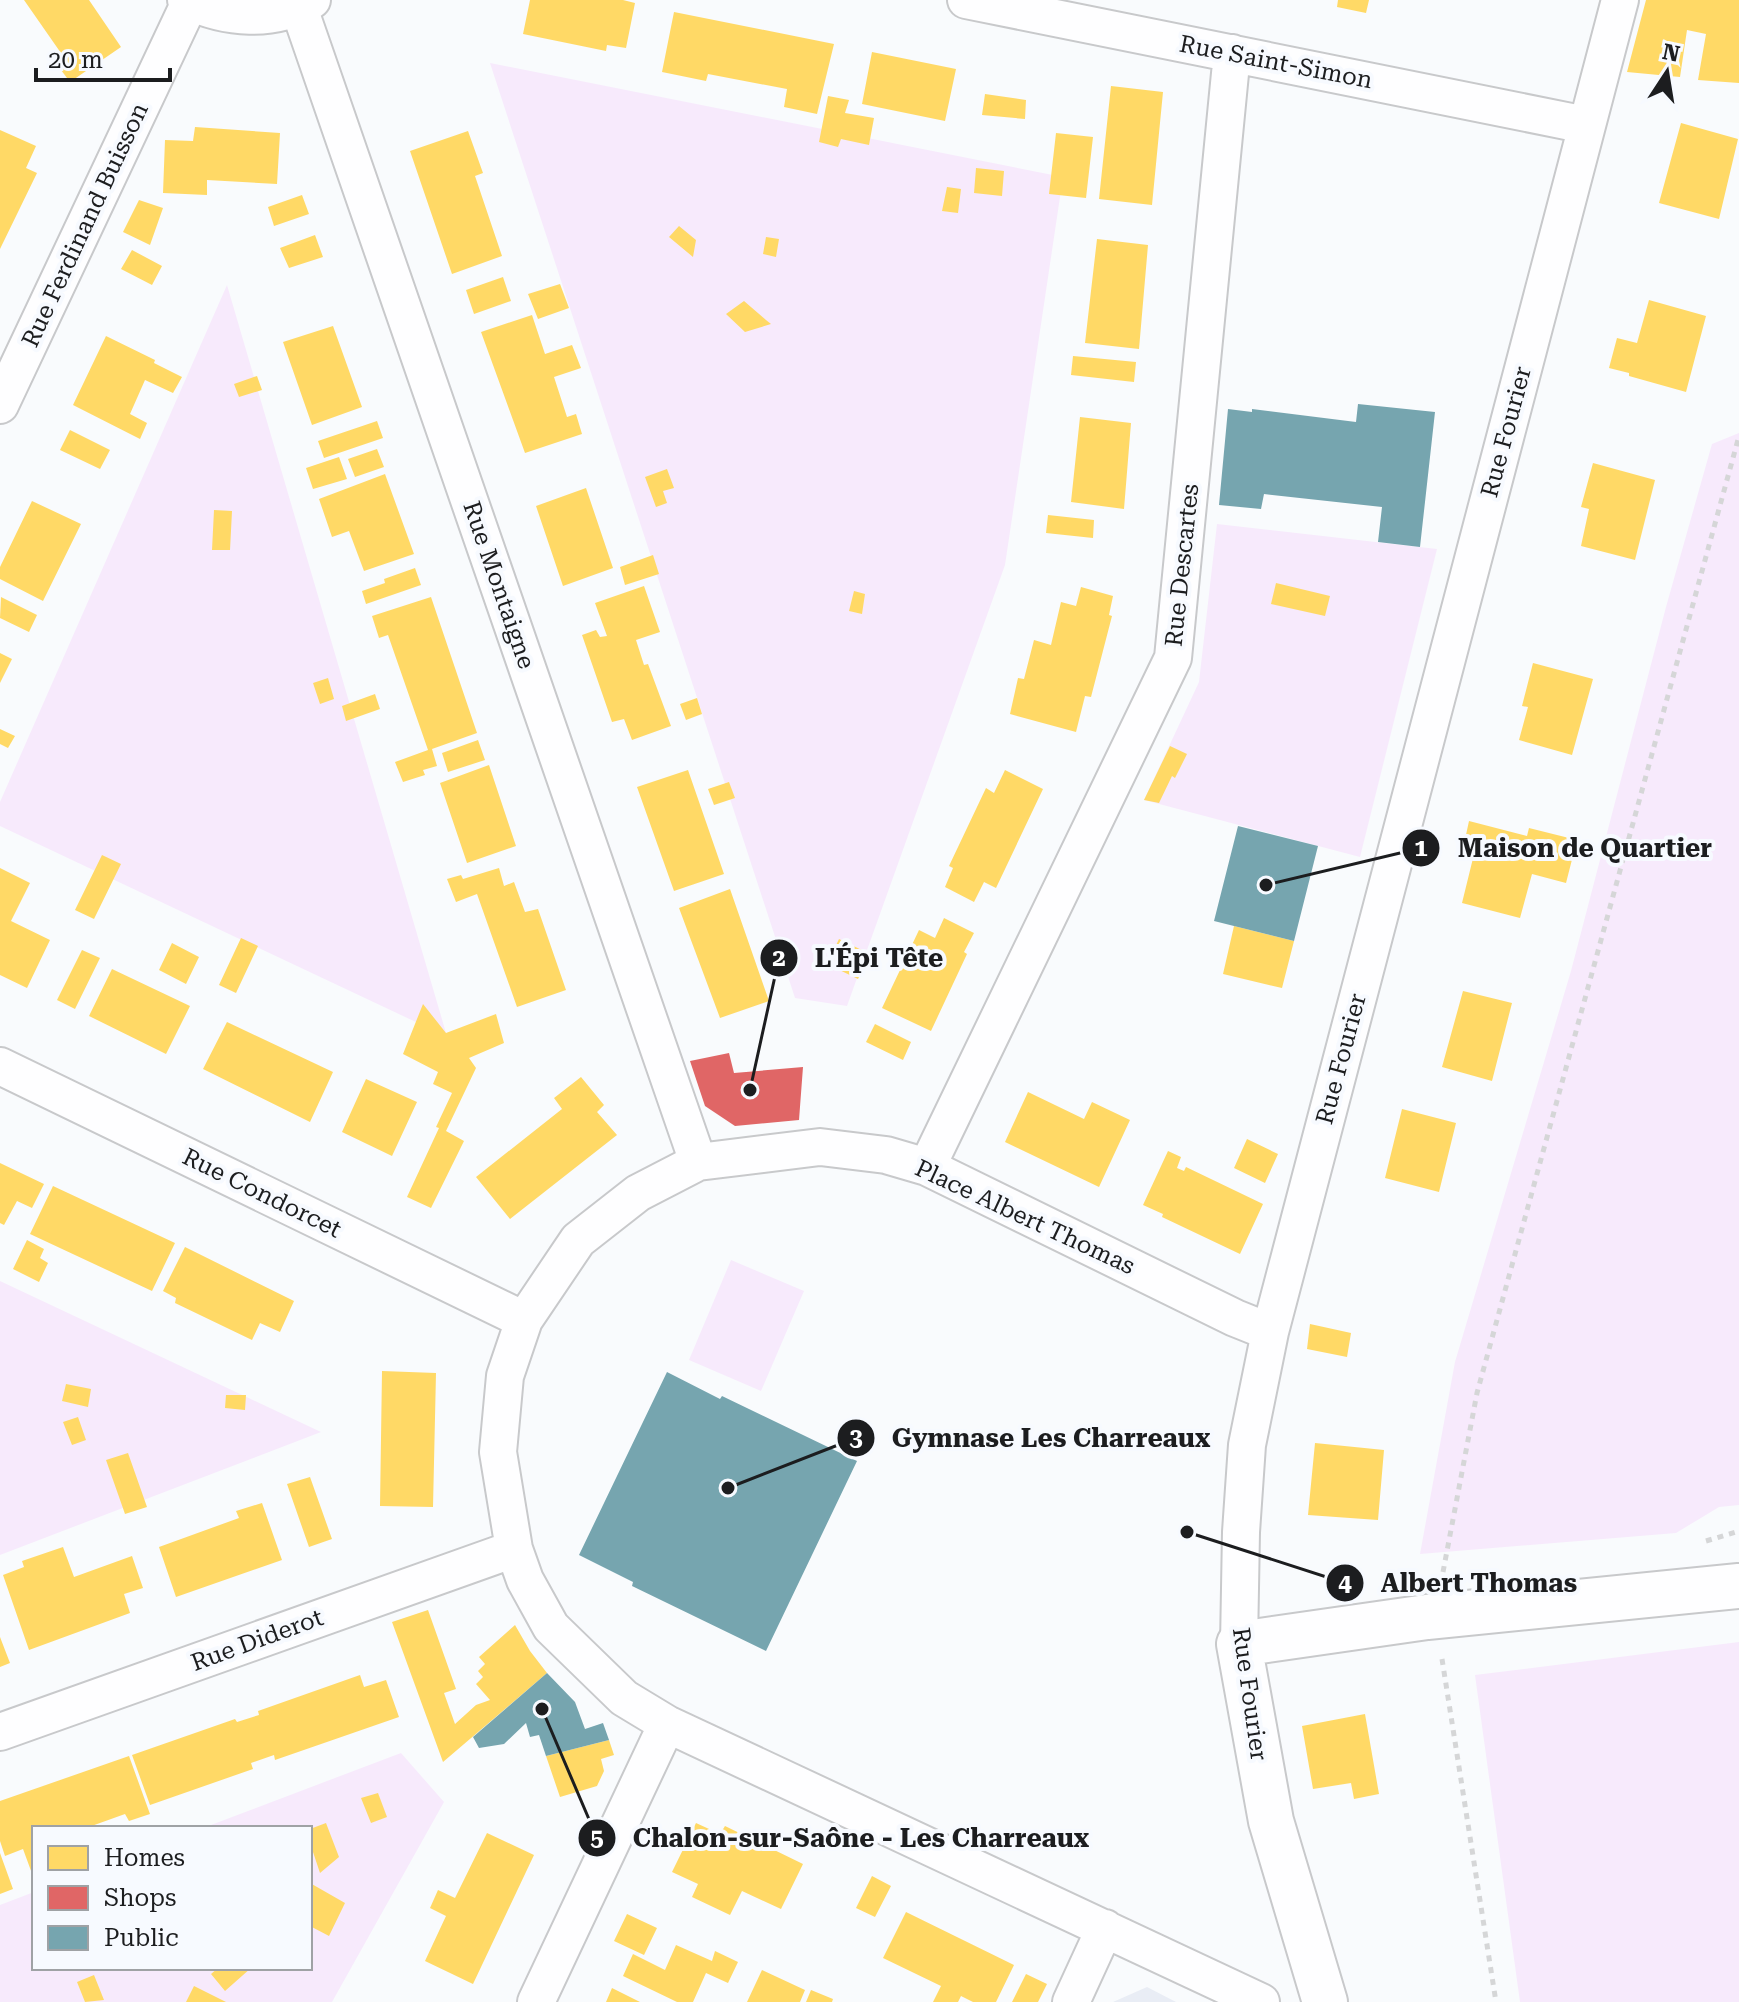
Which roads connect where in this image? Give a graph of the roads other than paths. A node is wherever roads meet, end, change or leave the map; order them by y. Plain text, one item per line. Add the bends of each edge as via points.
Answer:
1 (966, 0) edge
2 (1620, 0) edge
3 (188, 1) edge
4 (305, 4) edge
5 (1002, 4) edge
6 (1232, 53) junction
7 (1586, 125) junction
8 (0, 405) edge
9 (0, 1066) edge
10 (698, 1162) junction
11 (927, 1167) junction
12 (524, 1320) junction
13 (1270, 1332) junction
14 (514, 1549) junction
15 (1739, 1586) edge
16 (1239, 1644) junction
17 (667, 1724) junction
18 (0, 1732) edge
19 (1105, 1928) junction
20 (536, 2002) edge
21 (1071, 2002) edge
22 (1261, 2002) edge
23 (1325, 2002) edge

1 - 5 street, Rue Saint-Simon
2 - 7 street, Rue Fourier
3 - 4 street via 219,13 266,16
3 - 8 street, Rue Ferdinand Buisson
4 - 10 street, Rue Montaigne
5 - 6 street, Rue Saint-Simon
6 - 7 street, Rue Saint-Simon
6 - 11 street, Rue Descartes via 1173,658
7 - 13 street, Rue Fourier
9 - 12 street, Rue Condorcet
10 - 11 street, Place Albert Thomas via 820,1147 886,1155
10 - 12 street, Place Albert Thomas via 638,1193 578,1240
11 - 13 street, Place Albert Thomas
12 - 14 street, Place Albert Thomas via 505,1376 498,1452
13 - 16 street, Rue Fourier via 1247,1445
14 - 17 street, Place Albert Thomas via 551,1627 624,1698
14 - 18 street, Rue Diderot
15 - 16 main road via 1427,1617
16 - 23 main road, Rue Fourier via 1271,1821
17 - 19 street, Place Albert Thomas
17 - 20 street
19 - 21 street
19 - 22 street, Place Albert Thomas

